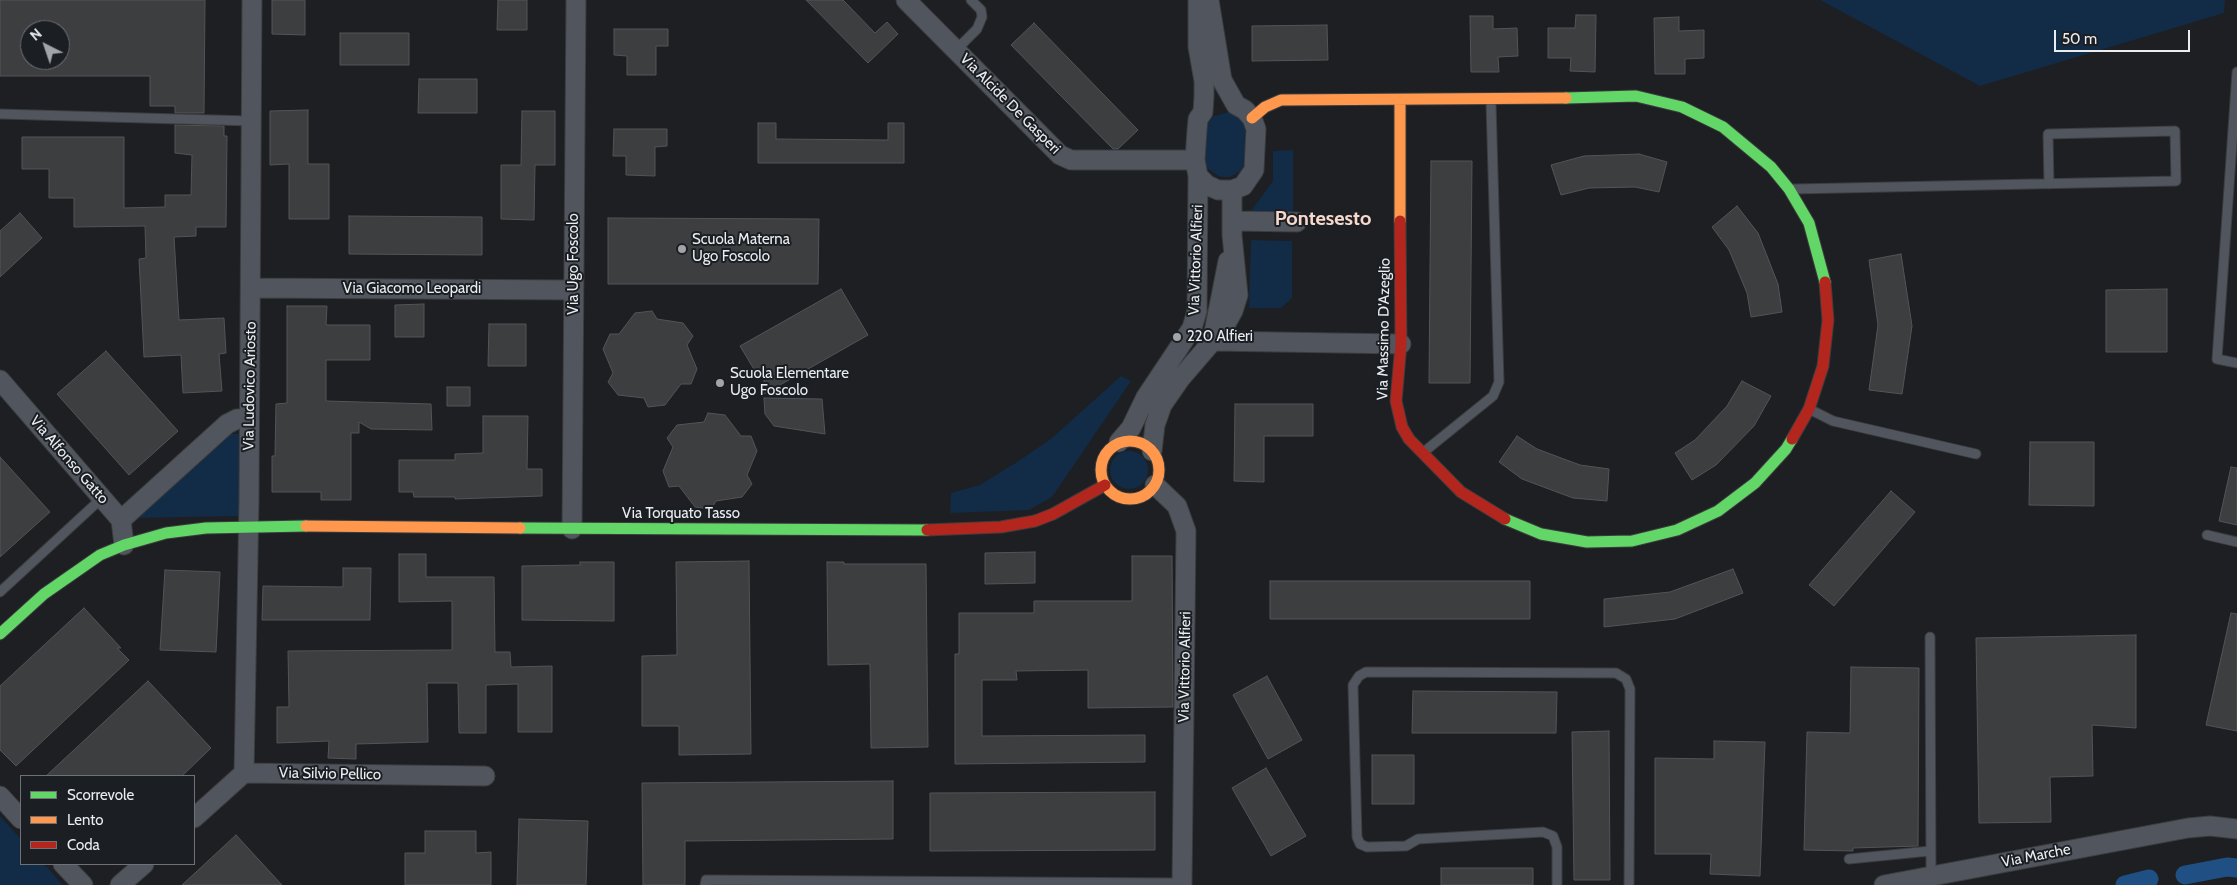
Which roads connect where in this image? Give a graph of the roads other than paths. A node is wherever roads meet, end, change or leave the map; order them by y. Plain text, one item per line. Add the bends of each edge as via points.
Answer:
1 (252, 0) edge
2 (576, 0) edge
3 (906, 0) edge
4 (971, 0) edge
5 (1198, 0) edge
6 (1209, 0) edge
7 (956, 50) junction
8 (2237, 72) edge
9 (1400, 100) junction
10 (1491, 100) junction
11 (1236, 105) junction
12 (1202, 112) junction
13 (0, 114) edge
14 (1252, 118) junction
15 (251, 120) junction
16 (1196, 168) junction
17 (2050, 184) junction
18 (1789, 189) junction
19 (1232, 190) junction
20 (1297, 222) dead end
21 (1232, 228) junction
22 (250, 288) junction
23 (573, 290) junction
24 (1213, 341) junction
25 (1401, 344) junction
26 (2237, 363) edge
27 (0, 380) edge
28 (1809, 409) junction
29 (249, 418) junction
30 (1119, 442) junction
31 (1152, 451) junction
32 (1422, 453) junction
33 (1976, 454) dead end
34 (1105, 485) junction
35 (1155, 485) junction
36 (102, 498) junction
37 (121, 520) junction
38 (247, 526) junction
39 (572, 529) junction
40 (2207, 535) dead end
41 (2237, 542) edge
42 (124, 545) junction
43 (0, 592) edge
44 (0, 634) edge
45 (1930, 637) dead end
46 (244, 773) junction
47 (485, 776) dead end
48 (0, 796) edge
49 (195, 817) edge
50 (20, 818) edge
51 (2237, 829) edge
52 (1930, 851) junction
53 (1849, 859) dead end
54 (64, 865) edge
55 (143, 865) edge
56 (1931, 876) junction
57 (1182, 884) edge
58 (83, 885) edge
59 (120, 885) edge
60 (705, 885) edge
61 (1557, 885) edge
62 (1629, 885) edge
63 (1884, 885) edge

1 - 15 street, Via Ludovico Ariosto
2 - 23 street, Via Ugo Foscolo
3 - 7 street, Via Alcide De Gasperi
4 - 7 lane via 981,10 982,17 977,29
5 - 12 street, Via Vittorio Alfieri via 1198,47 1204,80
6 - 11 street via 1222,80
7 - 16 street, Via Alcide De Gasperi via 1060,155 1071,160
8 - 26 lane via 2217,359
9 - 10 street, Via Massimo D'Azeglio
9 - 14 street, Via Massimo D'Azeglio via 1281,100
9 - 25 street, Via Massimo D'Azeglio
10 - 18 street, Via Massimo D'Azeglio via 1636,96 1682,107 1723,127 1771,167
10 - 32 lane via 1499,382 1493,396
11 - 12 street via 1212,106
11 - 14 street
12 - 16 street, Via Vittorio Alfieri via 1198,124
13 - 15 lane
14 - 19 street via 1256,129 1254,170 1243,186
15 - 22 street, Via Ludovico Ariosto
16 - 19 street, Via Vittorio Alfieri via 1207,185 1218,190
16 - 30 street, Via Vittorio Alfieri via 1197,311 1192,328 1146,397 1131,428
17 - 17 lane via 2176,181 2175,132 2048,134
17 - 18 lane
18 - 28 street, Via Massimo D'Azeglio via 1809,223 1824,274 1828,311 1823,366
19 - 21 street
20 - 21 street
21 - 24 street via 1238,295 1230,317
22 - 23 street, Via Giacomo Leopardi
22 - 29 street, Via Ludovico Ariosto
23 - 39 street, Via Ugo Foscolo
24 - 25 street
24 - 31 street via 1162,405 1155,425
25 - 32 street, Via Massimo D'Azeglio via 1396,401 1402,428
27 - 36 street, Via Alfonso Gatto
28 - 32 street, Via Massimo D'Azeglio via 1786,449 1756,483 1718,511 1685,526 1632,541 1586,542 1550,536 1499,517 1461,492
28 - 33 lane via 1833,421
29 - 37 street via 227,424
29 - 38 street, Via Ludovico Ariosto
30 - 31 street via 1134,441
30 - 34 street via 1102,460 1100,473
31 - 35 street via 1159,472
34 - 35 street via 1124,499 1136,499
34 - 39 street, Via Torquato Tasso via 1044,518 1001,527 936,530
35 - 57 street, Via Vittorio Alfieri via 1177,506 1186,531
36 - 37 street, Via Alfonso Gatto
36 - 43 lane
37 - 42 street
38 - 39 street, Via Torquato Tasso
38 - 42 street, Via Torquato Tasso via 166,532
38 - 46 street, Via Ludovico Ariosto
40 - 41 lane
42 - 44 street, Via Torquato Tasso via 76,570
45 - 52 lane
46 - 47 street, Via Silvio Pellico
46 - 49 street
48 - 50 street
51 - 56 street, Via Marche via 2188,828
52 - 53 lane
52 - 56 lane
54 - 58 street
55 - 59 street
56 - 63 street, Via Marche
57 - 60 lane via 706,880
61 - 62 lane via 1557,847 1553,836 1543,832 1418,839 1406,846 1367,847 1360,844 1357,838 1353,685 1359,676 1366,672 1616,673 1626,679 1630,689

